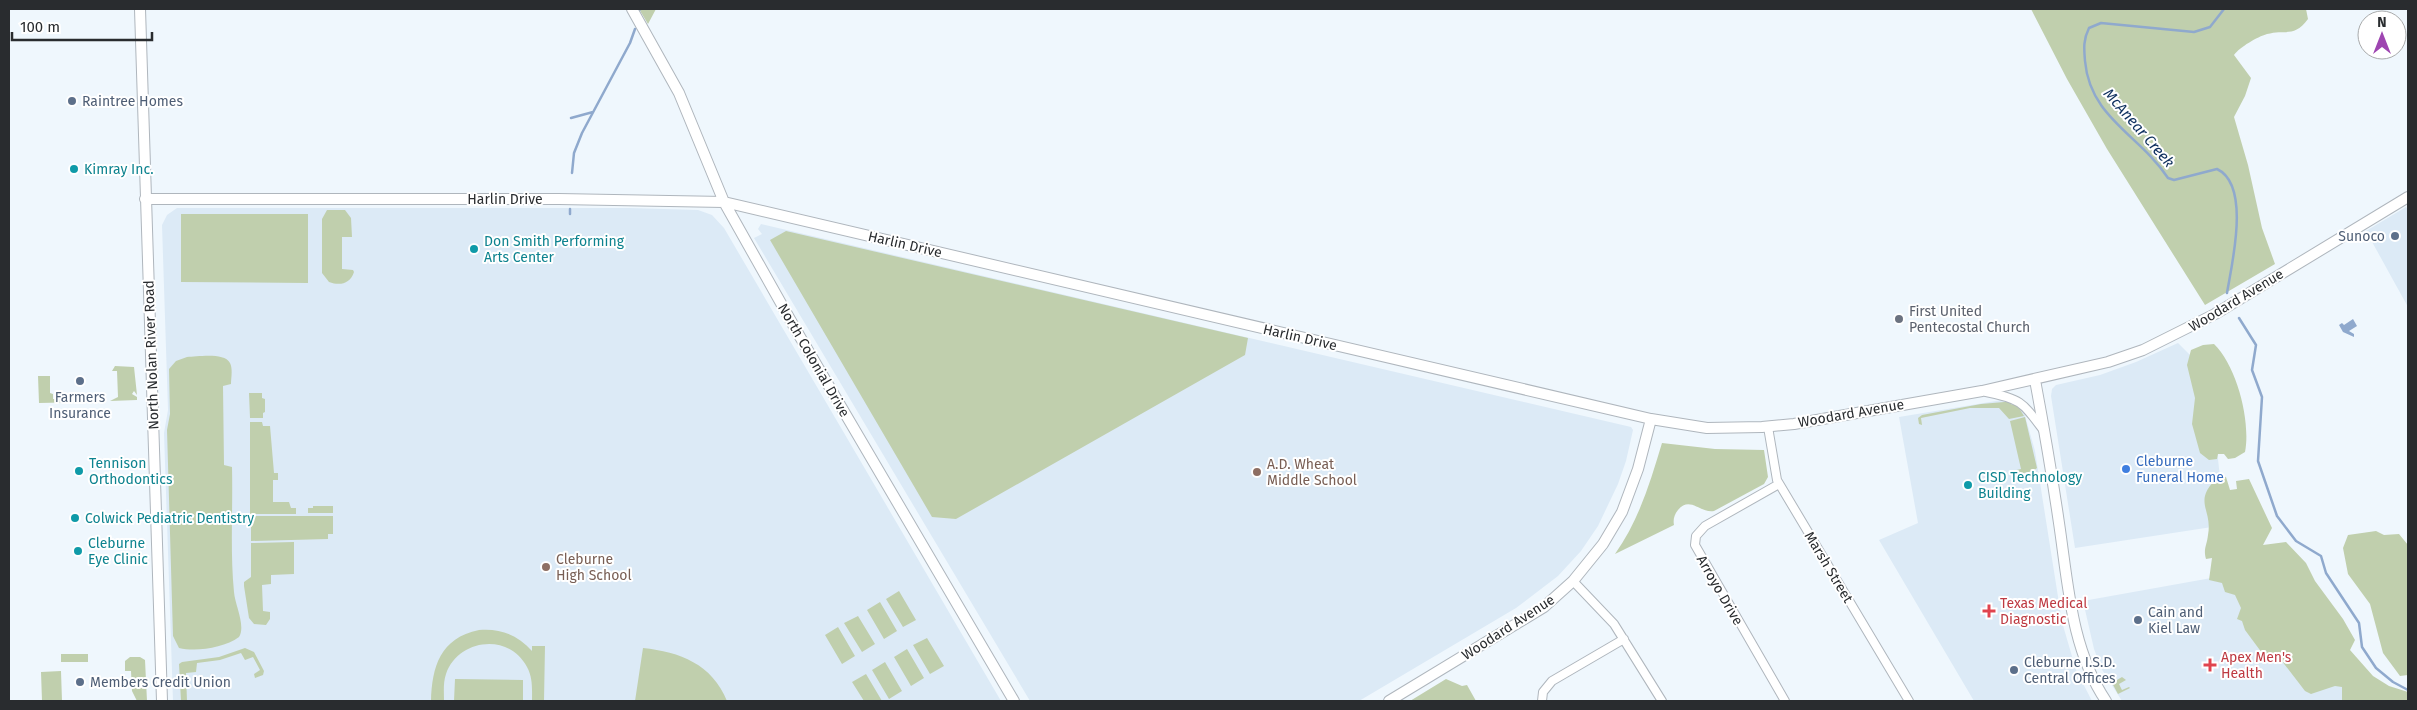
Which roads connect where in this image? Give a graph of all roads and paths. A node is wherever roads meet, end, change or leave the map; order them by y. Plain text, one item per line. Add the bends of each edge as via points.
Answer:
1 (140, 9) edge
2 (632, 9) edge
3 (2408, 197) edge
4 (145, 199) junction
5 (724, 202) junction
6 (2035, 380) junction
7 (1982, 391) junction
8 (1651, 419) junction
9 (1768, 427) junction
10 (2045, 433) junction
11 (1779, 484) junction
12 (1573, 581) junction
13 (1624, 639) junction
14 (162, 701) edge
15 (1014, 701) edge
16 (1389, 701) edge
17 (1542, 701) edge
18 (1662, 701) edge
19 (1786, 701) edge
20 (1909, 701) edge
21 (2106, 701) edge

1 - 4 street, North Nolan River Road
2 - 5 street, North Colonial Drive via 679,93
3 - 6 street, Woodard Avenue via 2175,336 2108,362
4 - 5 street, Harlin Drive
4 - 14 street, North Nolan River Road
5 - 8 street, Harlin Drive
5 - 15 street, North Colonial Drive
6 - 7 street, Woodard Avenue
6 - 10 street
7 - 9 street, Woodard Avenue
7 - 10 street via 2025,405
8 - 9 street, Woodard Avenue via 1707,428
8 - 12 street, Woodard Avenue via 1622,512 1603,544
9 - 11 street, Marsh Street via 1773,467
10 - 21 street via 2072,614 2084,657
11 - 19 street, Arroyo Drive via 1705,526 1696,536 1695,545
11 - 20 street, Marsh Street
12 - 13 street
12 - 16 street, Woodard Avenue via 1544,607
13 - 17 street via 1552,681 1543,692
13 - 18 street

